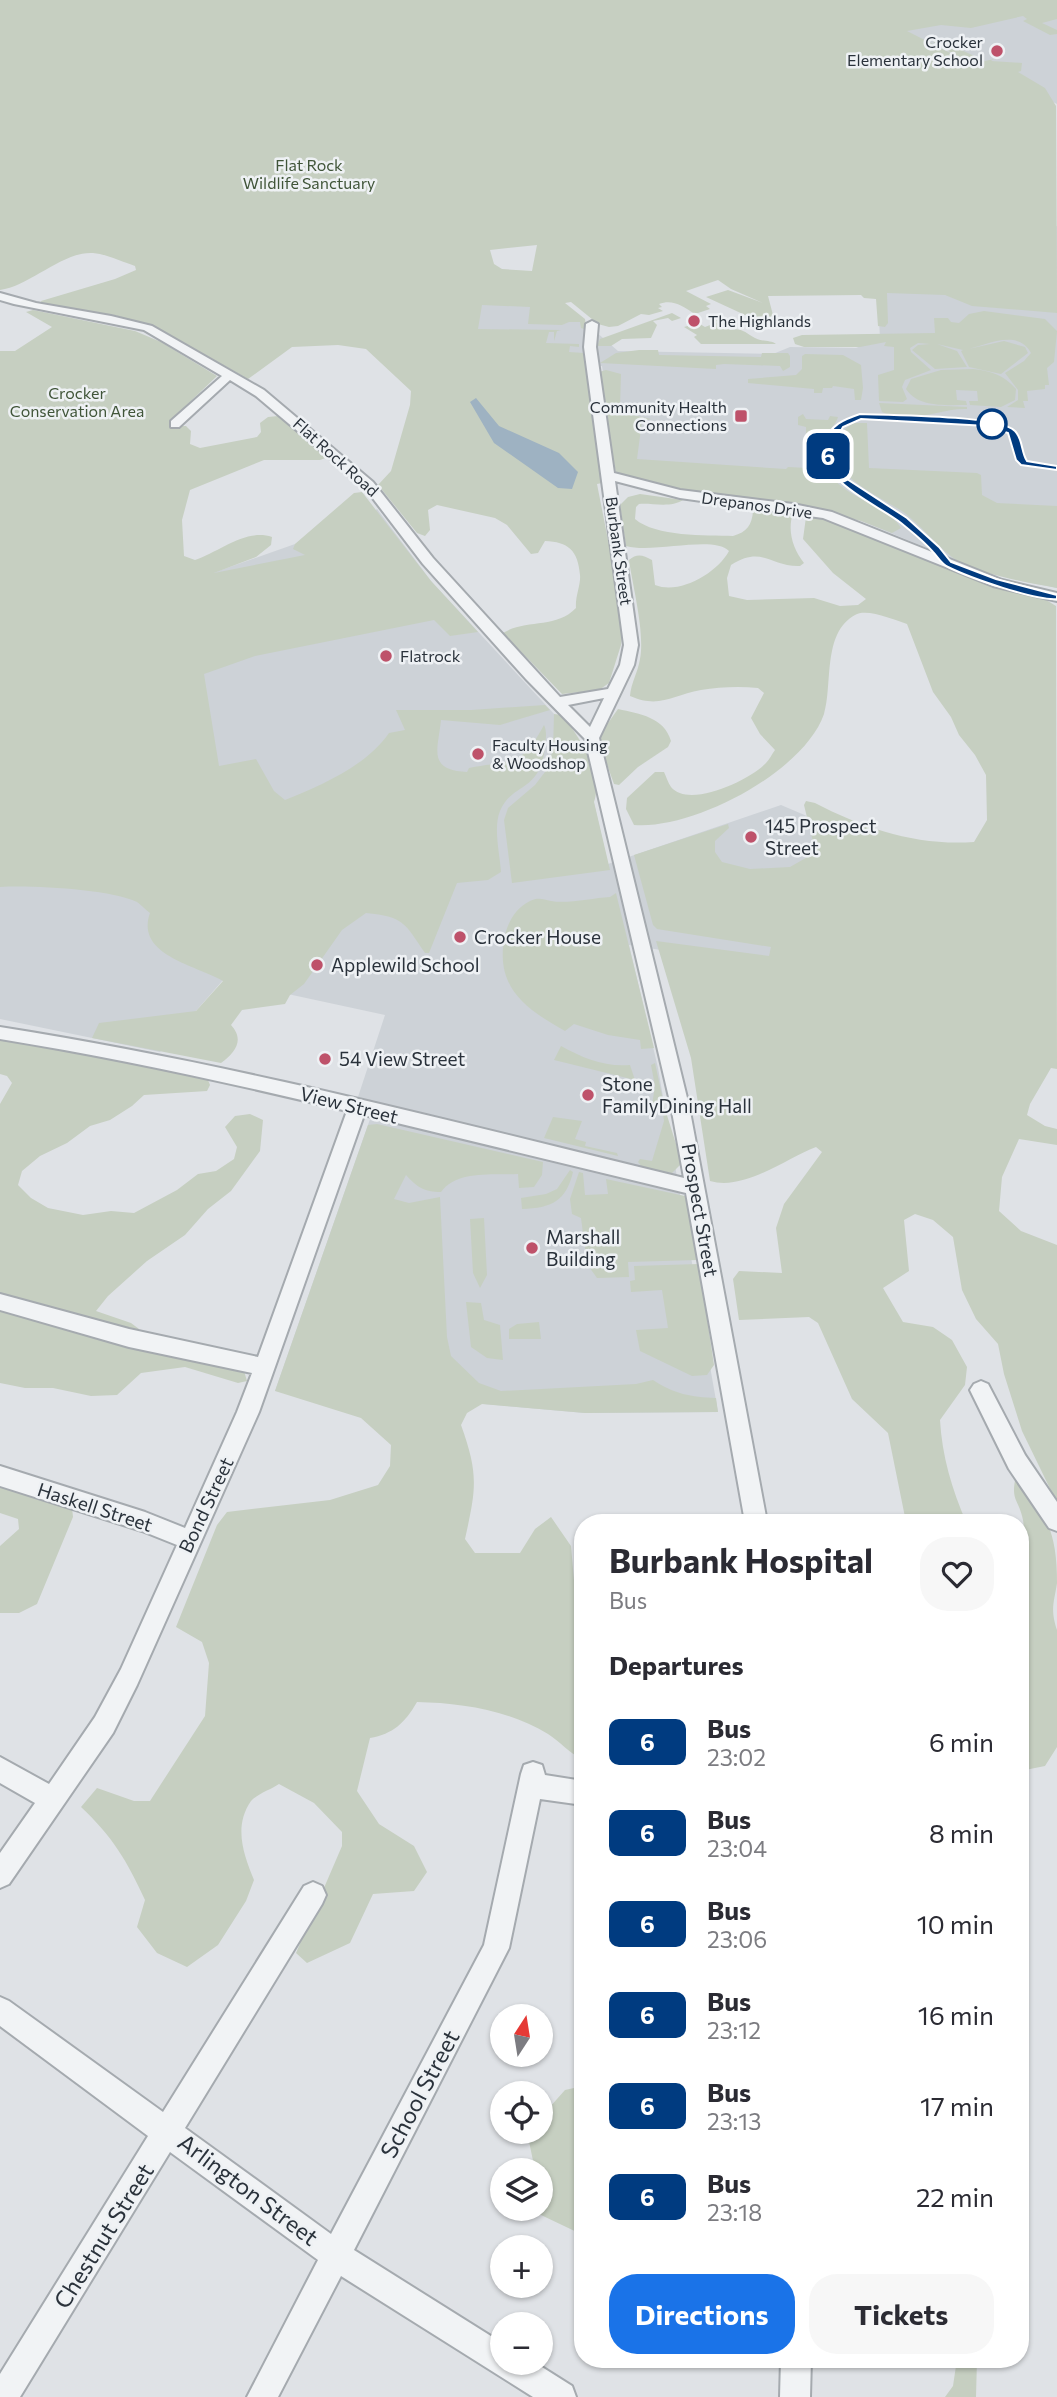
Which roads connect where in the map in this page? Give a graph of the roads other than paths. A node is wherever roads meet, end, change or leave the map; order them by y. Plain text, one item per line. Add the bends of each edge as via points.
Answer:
1 (0, 296) edge
2 (592, 324) dead end
3 (229, 375) junction
4 (175, 425) dead end
5 (608, 475) junction
6 (656, 490) junction
7 (612, 498) junction
8 (1056, 597) edge
9 (615, 692) junction
10 (558, 702) junction
11 (592, 738) junction
12 (0, 1032) edge
13 (358, 1107) junction
14 (696, 1188) junction
15 (0, 1302) edge
16 (264, 1367) junction
17 (981, 1390) dead end
18 (0, 1476) edge
19 (755, 1514) edge
20 (1057, 1521) edge
21 (189, 1540) junction
22 (0, 1769) edge
23 (574, 1791) edge
24 (53, 1800) junction
25 (0, 1875) edge
26 (313, 1895) dead end
27 (0, 2010) edge
28 (169, 2132) junction
29 (335, 2255) junction
30 (490, 2352) edge
31 (796, 2368) edge
32 (526, 2375) edge
33 (3, 2397) edge
34 (262, 2397) edge
35 (561, 2397) edge
36 (796, 2397) edge

1 - 3 street, Flat Rock Road via 148,328
2 - 5 street, Burbank Street
3 - 4 street
3 - 10 street, Flat Rock Road via 269,399 369,485 428,561
5 - 6 street, Drepanos Drive
5 - 7 street, Burbank Street
6 - 7 street, Drepanos Drive
6 - 8 street, Drepanos Drive via 815,512 992,581
7 - 9 street, Burbank Street via 631,645
9 - 10 street
9 - 11 street, Burbank Street
10 - 11 street, Flat Rock Road
11 - 14 street, Prospect Street
12 - 13 street, View Street via 239,1078
13 - 14 street, View Street
13 - 16 street, Bond Street
14 - 19 street, Prospect Street
15 - 16 street via 129,1339
16 - 21 street, Bond Street
17 - 20 street via 1017,1462
18 - 21 street, Haskell Street
21 - 24 street, Bond Street via 104,1725
22 - 24 street
23 - 29 street, School Street via 532,1779 496,1948
24 - 25 street, Bond Street
26 - 28 street, Chestnut Street
27 - 28 street, Arlington Street
28 - 29 street, Arlington Street
28 - 33 street, Chestnut Street
29 - 30 street, Arlington Street
29 - 34 street, School Street
31 - 36 street
32 - 35 street, Arlington Street

